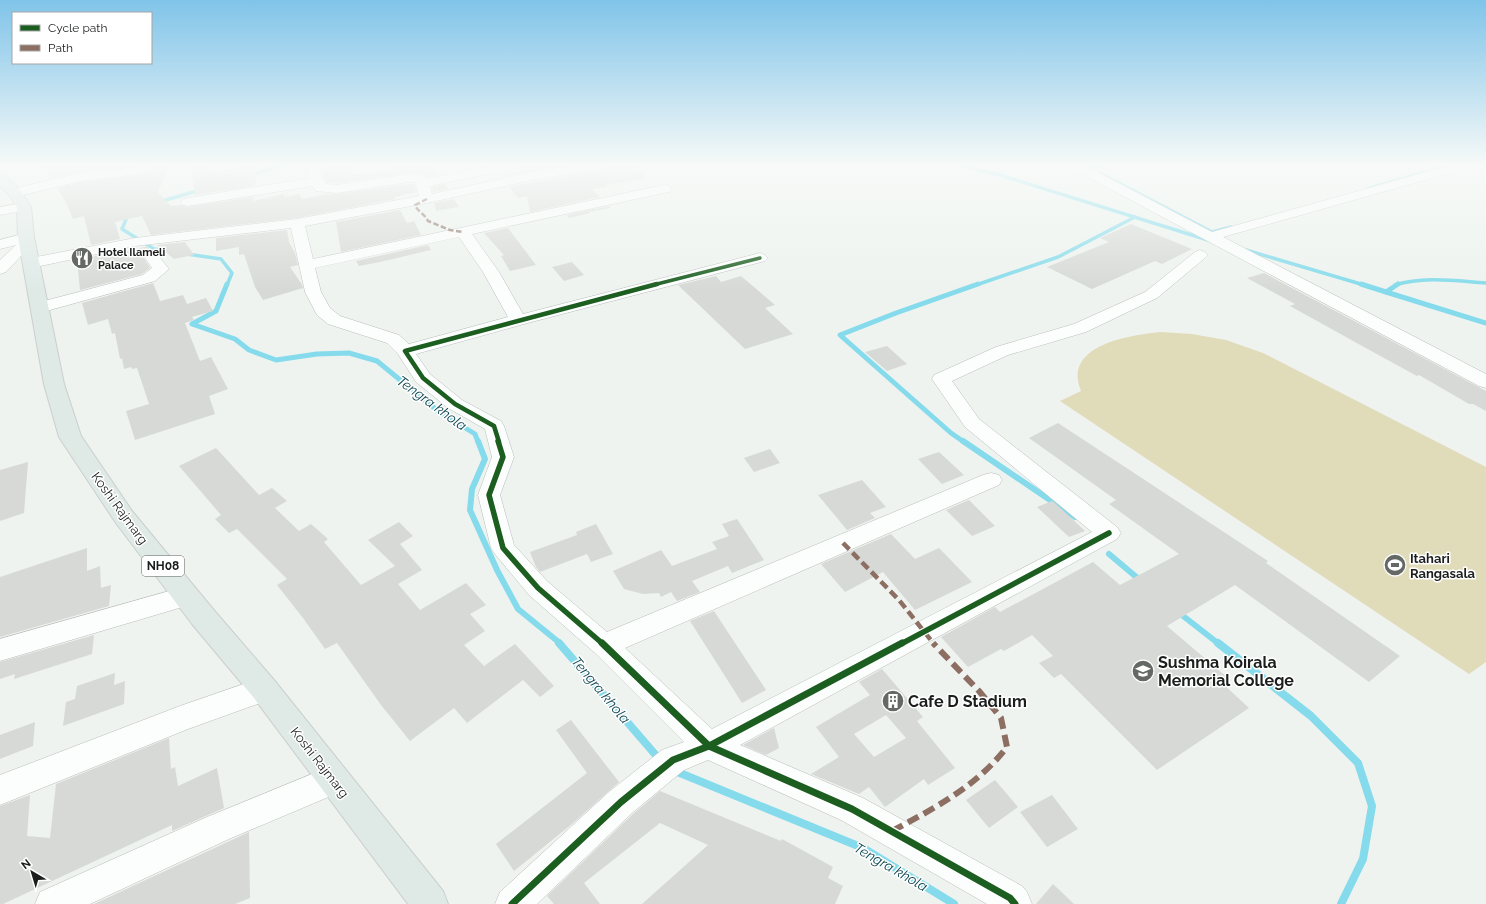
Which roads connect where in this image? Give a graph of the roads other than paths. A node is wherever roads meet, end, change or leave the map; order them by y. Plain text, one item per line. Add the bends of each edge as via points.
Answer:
1 (13, 206) edge
2 (388, 206) edge
3 (584, 206) edge
4 (1155, 206) edge
5 (1318, 206) edge
6 (297, 223) junction
7 (463, 232) junction
8 (1212, 236) junction
9 (0, 245) edge
10 (28, 247) junction
11 (1200, 255) dead end
12 (153, 258) dead end
13 (760, 258) dead end
14 (306, 265) junction
15 (0, 269) edge
16 (39, 308) junction
17 (518, 320) junction
18 (405, 350) junction
19 (1486, 382) edge
20 (990, 480) dead end
21 (187, 596) junction
22 (604, 645) junction
23 (0, 650) edge
24 (264, 689) junction
25 (708, 746) junction
26 (334, 780) junction
27 (0, 790) edge
28 (52, 904) edge
29 (430, 904) edge
30 (512, 904) edge
31 (1015, 904) edge

1 - 10 main road, Koshi Rajmarg / NH08
2 - 6 street
3 - 7 street
4 - 8 street
5 - 8 street
6 - 10 street via 135,242
6 - 14 street
7 - 14 street
7 - 17 street via 491,272
8 - 19 street
9 - 10 street
10 - 15 street
10 - 16 main road, Koshi Rajmarg / NH08
11 - 25 street via 1151,295 1080,328 1002,351 941,379 972,423 1109,533
12 - 16 street via 161,269 149,278
13 - 17 street
14 - 18 street via 313,292 323,311 334,320 393,339
16 - 21 main road, Koshi Rajmarg / NH08 via 54,384 70,437 124,517
17 - 18 street
18 - 22 street via 423,378 455,404 494,426 503,457 489,495 504,548 538,588
20 - 22 street
21 - 23 street
21 - 24 main road, Koshi Rajmarg / NH08
22 - 25 street
24 - 26 main road, Koshi Rajmarg / NH08
24 - 27 street
25 - 30 street via 673,760 648,780
25 - 31 street via 852,809 1010,898
26 - 28 street via 218,828
26 - 29 main road, Koshi Rajmarg / NH08

